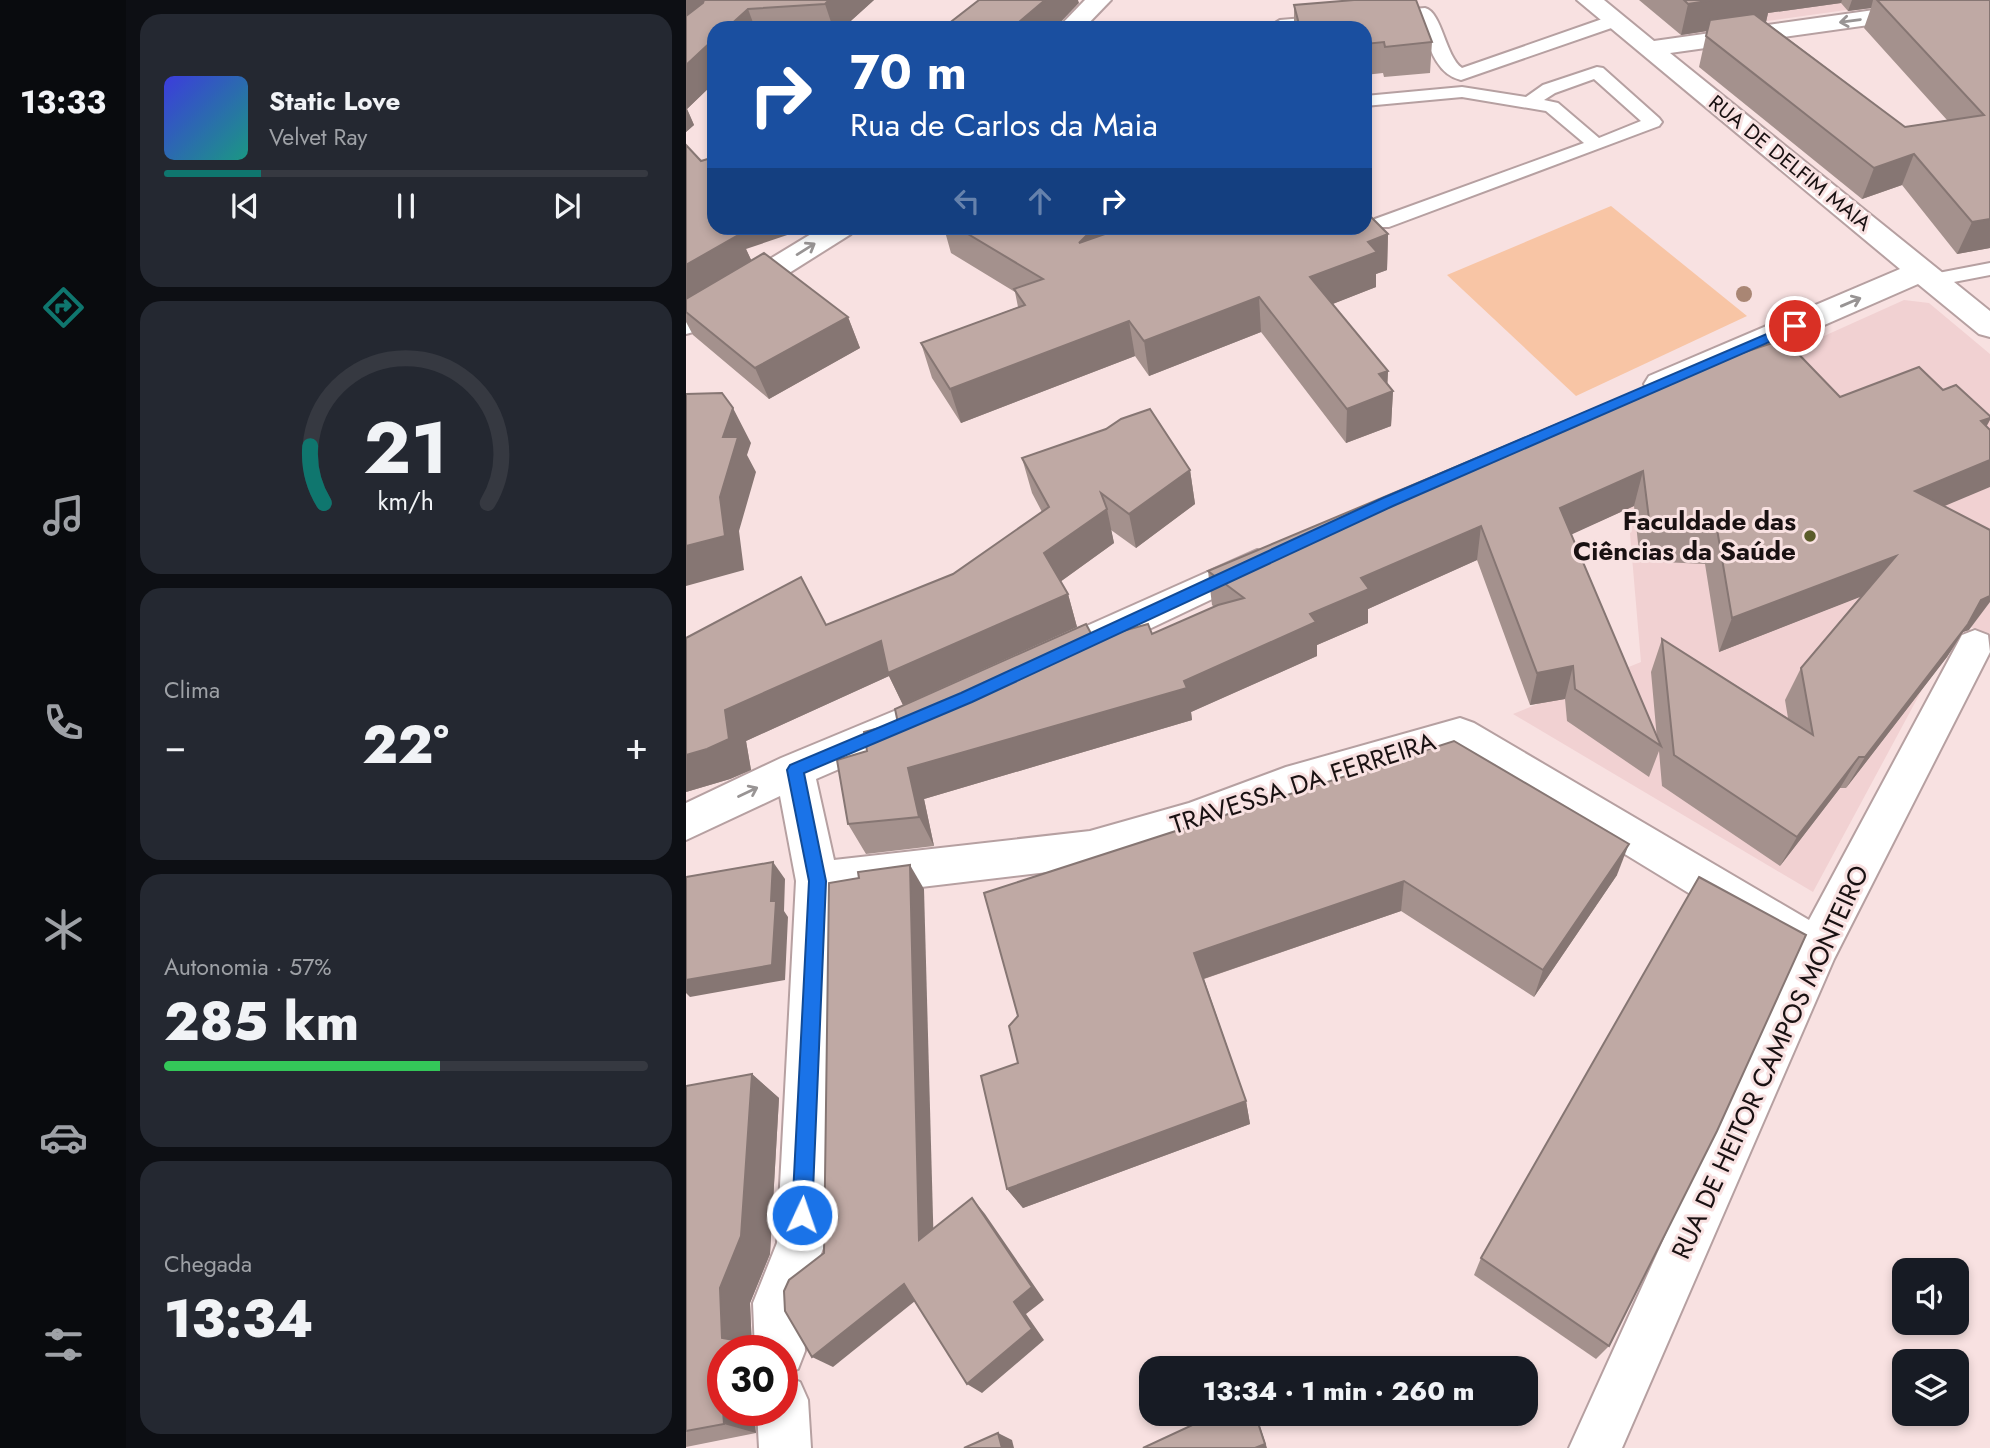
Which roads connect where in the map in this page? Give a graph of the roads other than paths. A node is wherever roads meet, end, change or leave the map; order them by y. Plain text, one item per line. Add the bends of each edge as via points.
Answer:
1 (1100, 0) edge
2 (1589, 0) edge
3 (1990, 1) edge
4 (1369, 17) edge
5 (1344, 20) edge
6 (1078, 21) edge
7 (1331, 21) edge
8 (1614, 21) junction
9 (1648, 49) junction
10 (1461, 75) junction
11 (1445, 93) junction
12 (1477, 94) junction
13 (1372, 100) edge
14 (1529, 103) junction
15 (1597, 145) junction
16 (1382, 223) dead end
17 (830, 235) edge
18 (1990, 269) edge
19 (1927, 275) junction
20 (686, 324) edge
21 (1990, 327) edge
22 (1630, 398) edge
23 (1289, 548) edge
24 (1975, 645) edge
25 (1016, 675) edge
26 (942, 708) edge
27 (795, 770) junction
28 (686, 822) edge
29 (817, 881) junction
30 (1817, 948) junction
31 (779, 1335) edge
32 (784, 1426) edge
33 (785, 1448) edge
34 (1595, 1448) edge

1 - 6 street
2 - 8 street, RUA DE DELFIM MAIA
3 -> 9 street
4 - 10 lane via 1425,13 1447,65
5 - 7 lane
8 - 9 street, RUA DE DELFIM MAIA
8 - 10 lane
9 - 19 street, RUA DE DELFIM MAIA
10 - 11 lane
10 - 12 lane via 1475,84
11 - 12 lane
11 - 13 lane
12 - 14 lane
14 - 15 lane via 1552,107
14 - 15 lane via 1549,89 1597,72 1653,122
15 - 16 lane
20 -> 17 street
18 - 19 lane
19 - 21 street, RUA DE DELFIM MAIA
22 -> 19 street
23 - 25 street
24 - 30 street, RUA DE HEITOR CAMPOS MONTEIRO
26 - 27 street
28 -> 27 street
27 - 29 street
29 - 30 street, TRAVESSA DA FERREIRA via 1090,849 1191,820 1286,784 1460,734
29 - 31 street via 801,1243 778,1303
30 - 34 street, RUA DE HEITOR CAMPOS MONTEIRO
32 - 33 street

